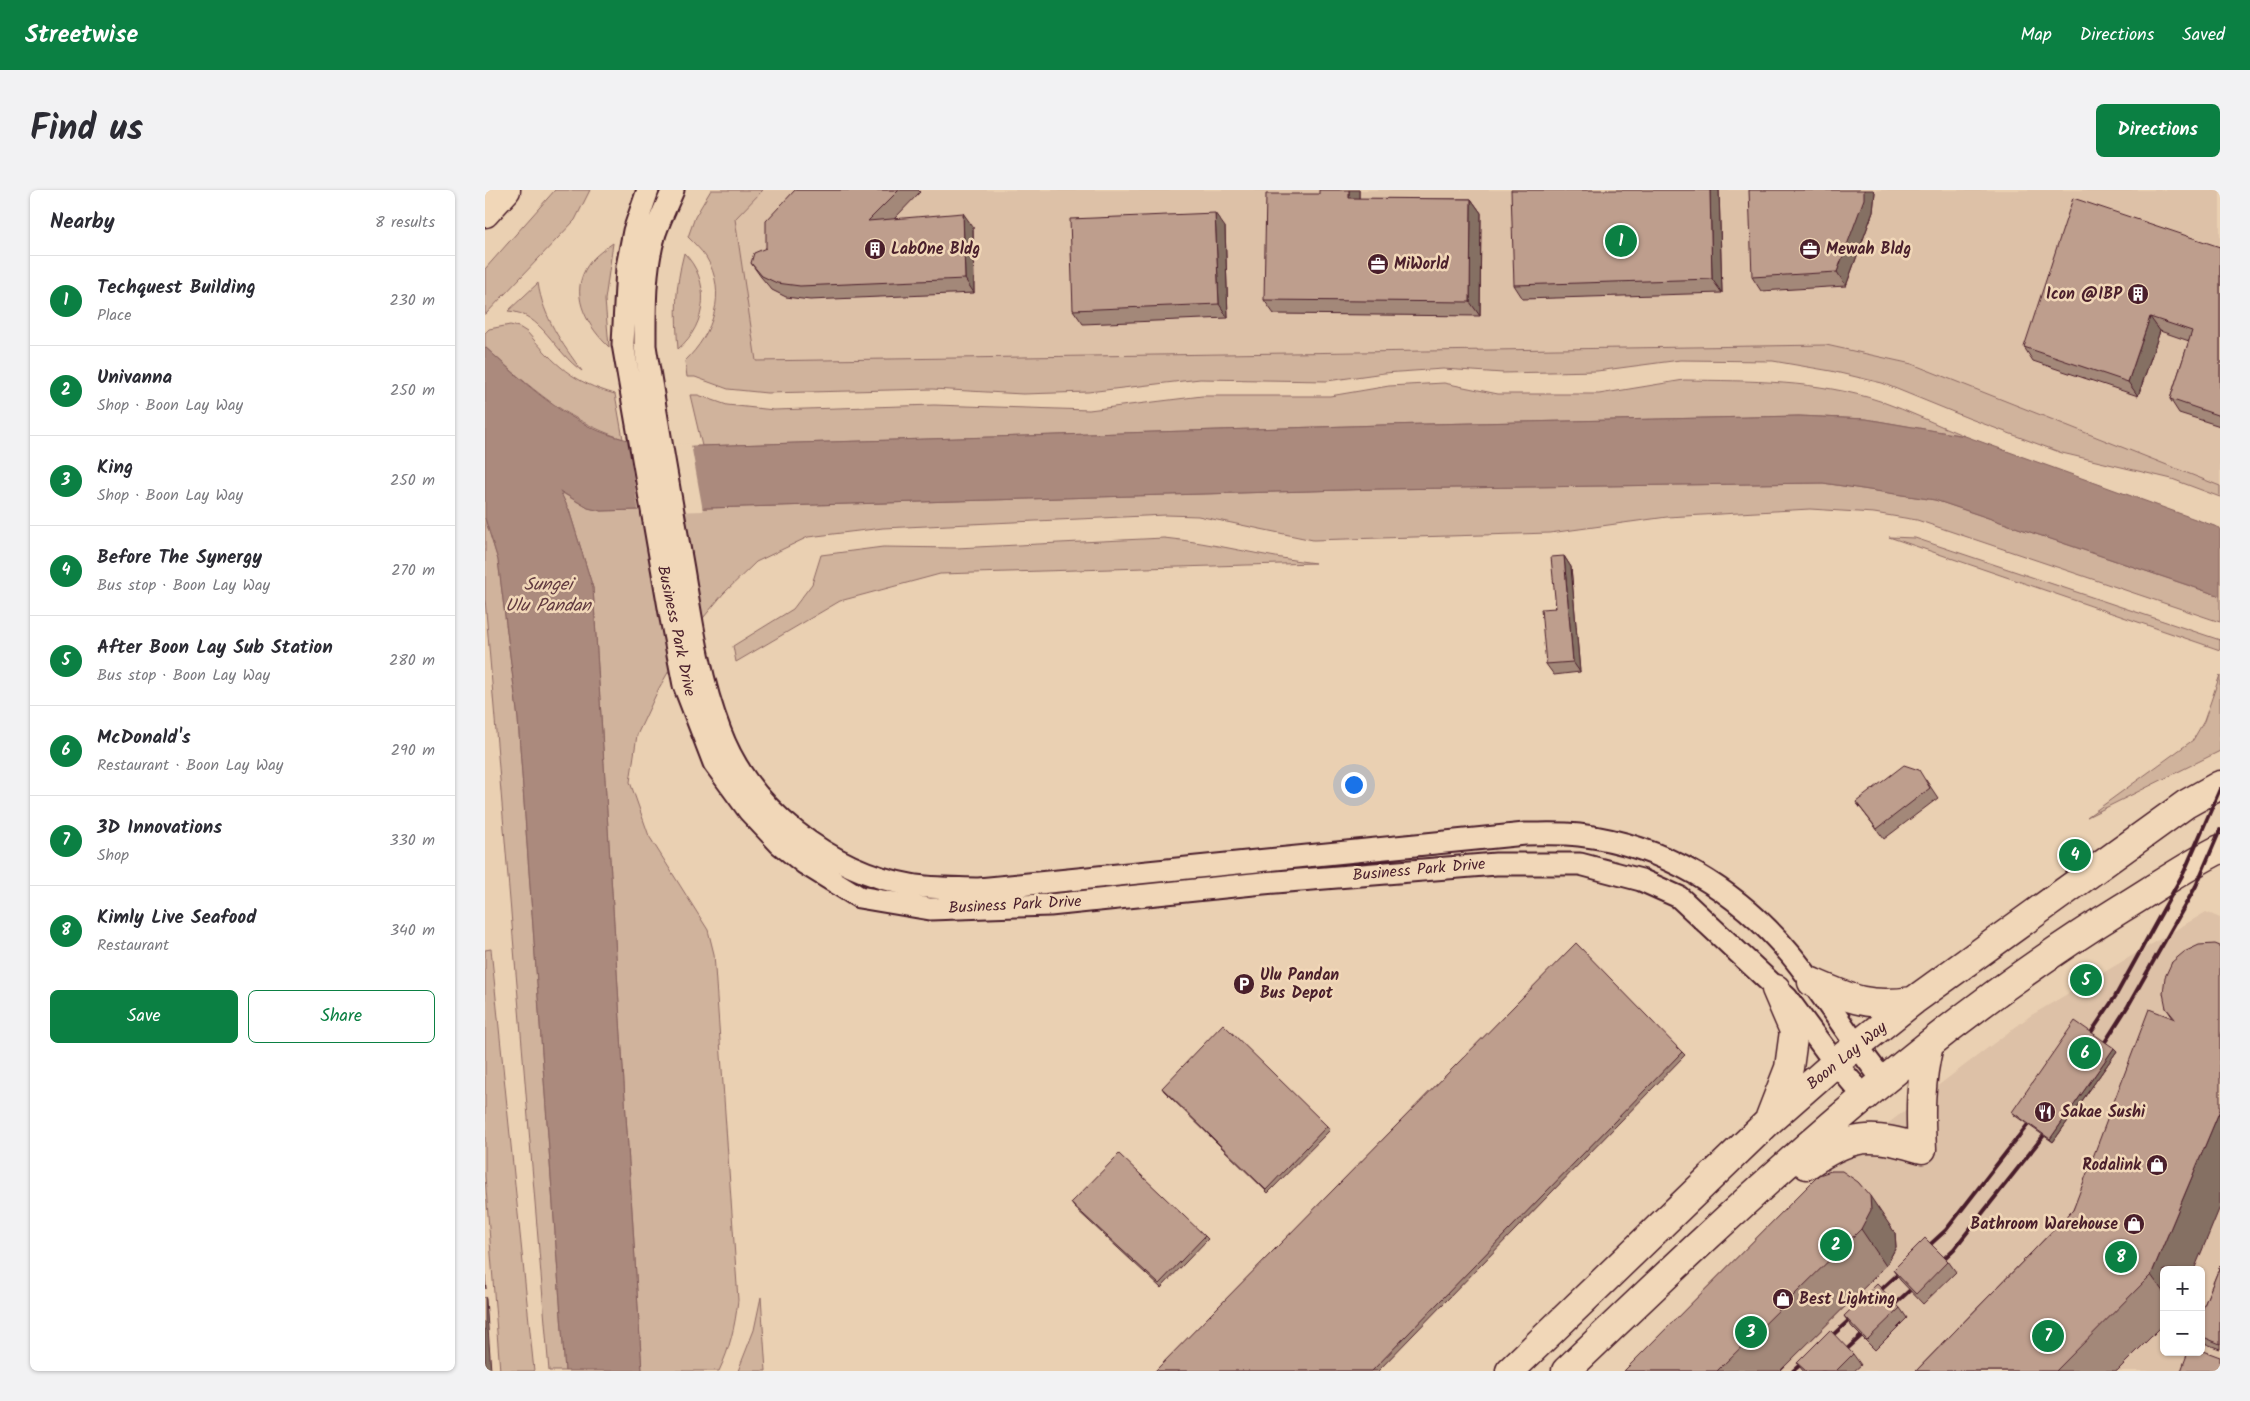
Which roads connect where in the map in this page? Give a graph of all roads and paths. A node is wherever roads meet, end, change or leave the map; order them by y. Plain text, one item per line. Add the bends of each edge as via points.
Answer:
1 (506, 190) edge
2 (648, 190) edge
3 (673, 190) edge
4 (485, 214) edge
5 (2220, 785) edge
6 (2220, 849) edge
7 (1812, 982) junction
8 (1776, 989) junction
9 (1913, 1002) junction
10 (1929, 1045) junction
11 (1846, 1055) junction
12 (1874, 1089) junction
13 (1769, 1121) junction
14 (1728, 1215) junction
15 (1510, 1371) edge
16 (1566, 1371) edge

1 - 4 main road
2 - 8 street, Business Park Drive via 634,231 627,267 623,344 685,684 714,763 749,811 780,844 804,862 859,897 930,910 1050,905 1497,864 1580,864 1641,880 1679,897
3 - 7 street, Business Park Drive via 651,251 645,297 645,346 699,664 720,732 740,771 764,801 809,842 872,876 912,886 979,889 1525,834 1577,835 1641,848 1678,863 1705,879 1736,900 1762,924
5 - 9 main road, Boon Lay Way via 2186,804
6 - 10 main road via 2022,972
7 - 9 main road via 1849,999 1872,1004
7 - 11 street, Business Park Drive
8 - 11 street, Business Park Drive
8 - 13 main road via 1794,1031 1789,1068
9 - 11 main road, Boon Lay Way
10 - 12 main road
10 - 14 main road via 1920,1104 1923,1149 1879,1138 1863,1137 1842,1143
11 - 12 street, Business Park Drive
11 - 13 main road, Boon Lay Way
12 - 14 main road
13 - 15 main road, Boon Lay Way
14 - 16 main road

